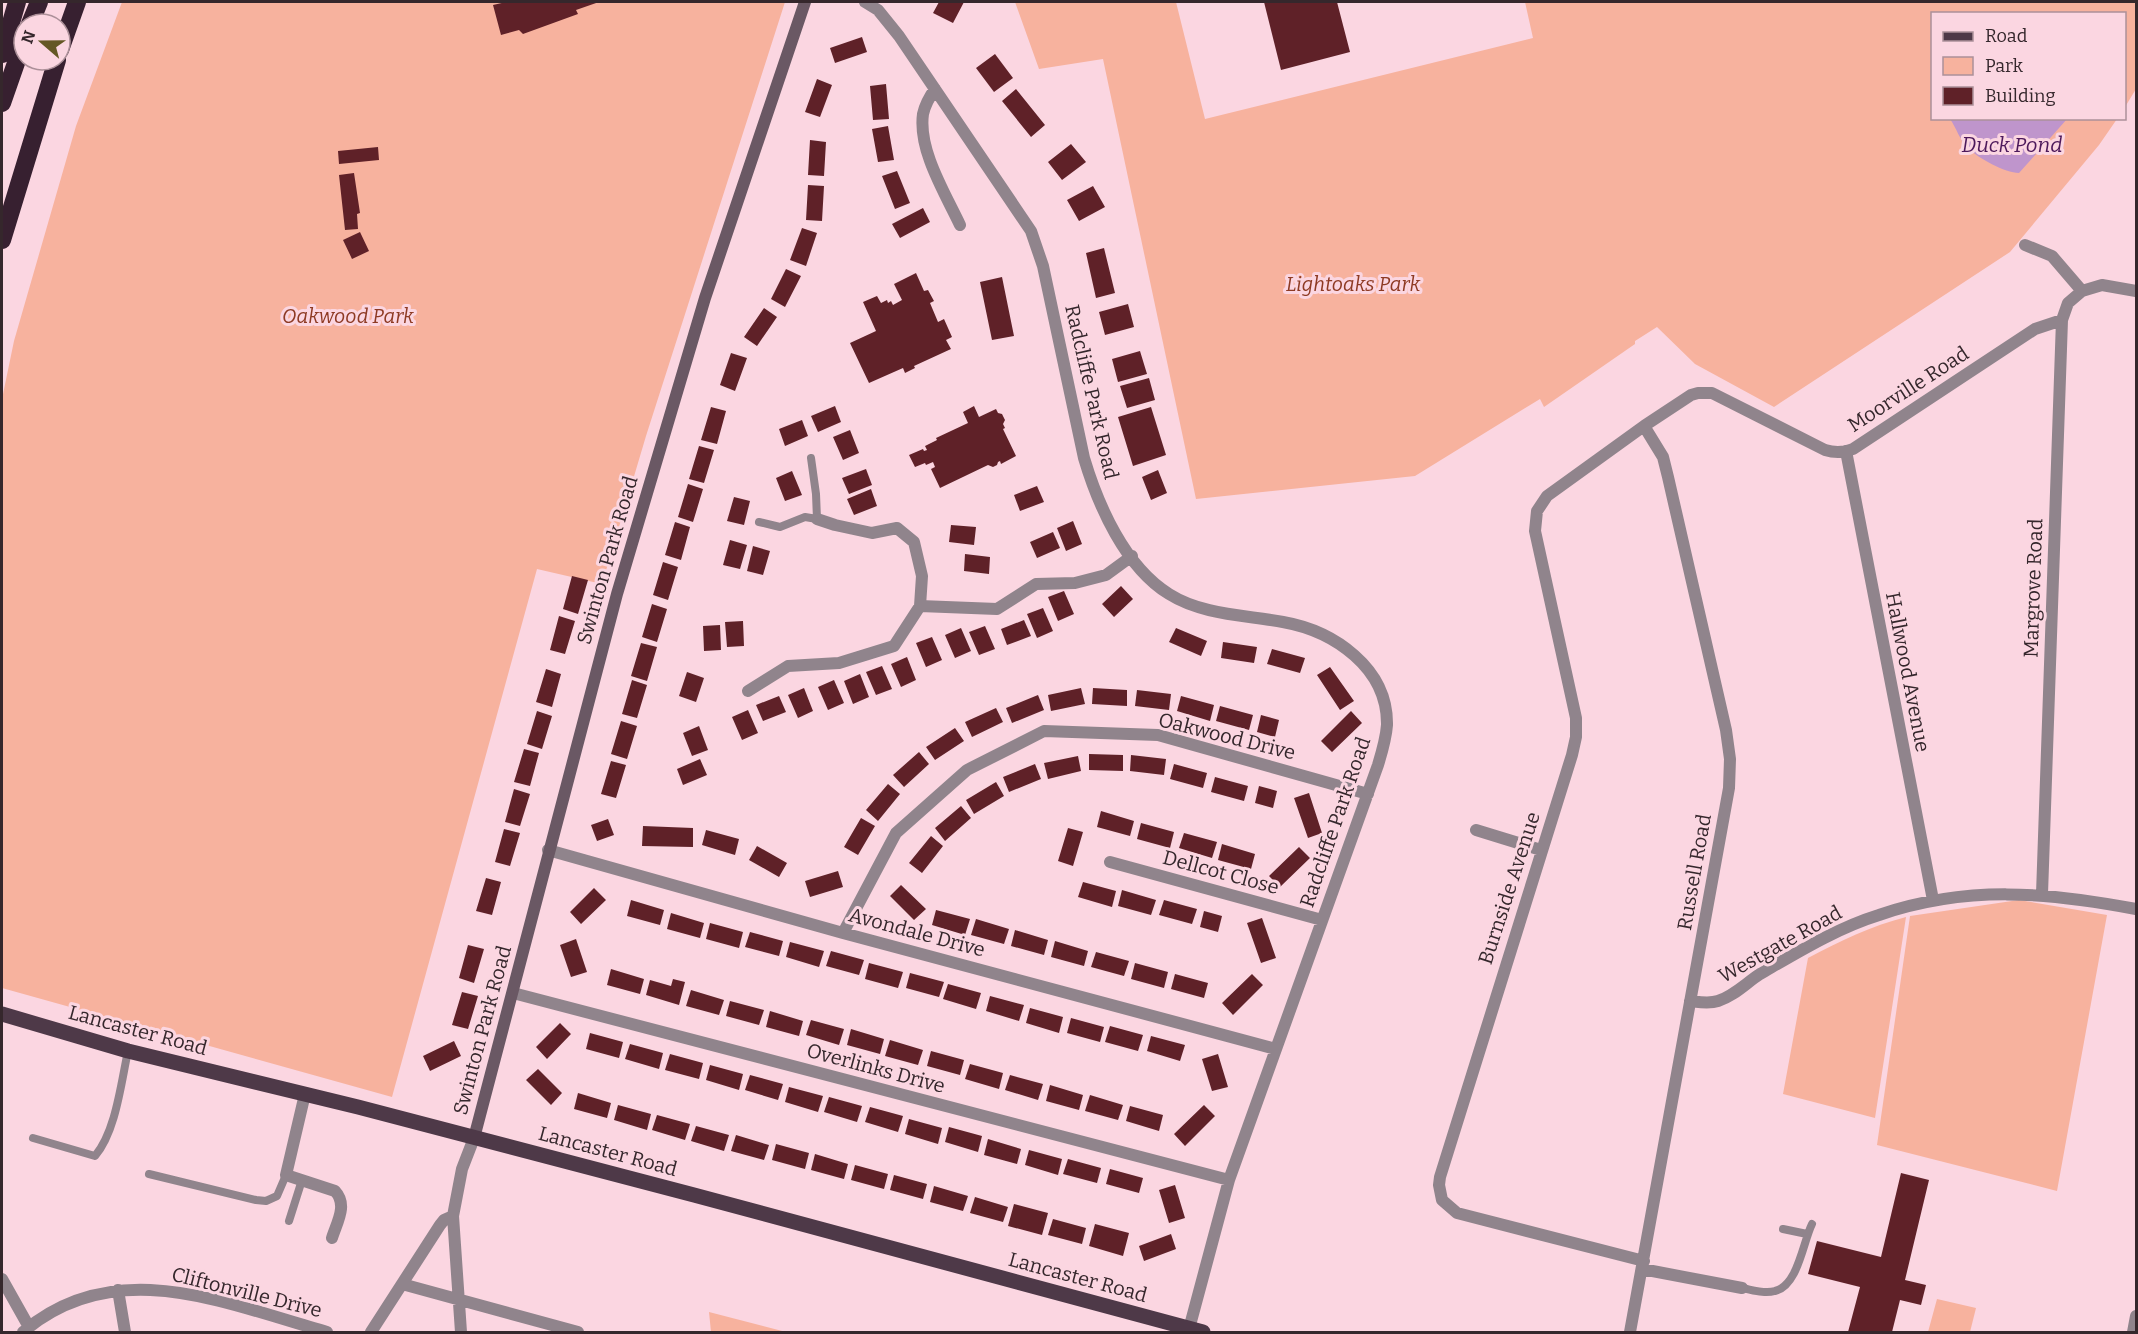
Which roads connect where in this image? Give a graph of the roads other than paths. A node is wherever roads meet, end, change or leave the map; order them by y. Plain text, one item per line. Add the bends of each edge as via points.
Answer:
1 (17, 2) edge
2 (804, 2) edge
3 (866, 2) edge
4 (2, 54) edge
5 (13, 72) edge
6 (53, 72) edge
7 (935, 89) junction
8 (2, 103) edge
9 (960, 225) dead end
10 (2, 240) edge
11 (2025, 245) dead end
12 (2082, 291) junction
13 (2136, 291) edge
14 (2062, 320) junction
15 (1644, 426) junction
16 (1846, 452) junction
17 (811, 458) dead end
18 (817, 519) junction
19 (759, 522) dead end
20 (1132, 556) junction
21 (920, 606) junction
22 (748, 691) dead end
23 (1368, 794) junction
24 (1476, 830) dead end
25 (548, 850) junction
26 (1541, 850) junction
27 (1110, 862) dead end
28 (2042, 894) junction
29 (1933, 900) junction
30 (2136, 909) edge
31 (1322, 920) junction
32 (843, 933) junction
33 (513, 993) junction
34 (1690, 1000) junction
35 (2, 1014) edge
36 (1276, 1049) junction
37 (128, 1051) junction
38 (306, 1094) junction
39 (33, 1138) dead end
40 (474, 1138) junction
41 (149, 1174) dead end
42 (286, 1175) junction
43 (302, 1180) junction
44 (1228, 1180) junction
45 (453, 1216) junction
46 (289, 1221) dead end
47 (1812, 1224) dead end
48 (1784, 1229) dead end
49 (1807, 1234) junction
50 (332, 1238) dead end
51 (1643, 1265) junction
52 (2, 1279) edge
53 (402, 1284) junction
54 (1742, 1288) joint
55 (118, 1290) junction
56 (459, 1299) junction
57 (2136, 1316) edge
58 (26, 1330) edge
59 (1196, 1331) edge
60 (125, 1332) edge
61 (327, 1332) edge
62 (371, 1332) edge
63 (461, 1332) edge
64 (578, 1332) edge
65 (1630, 1332) edge
66 (2133, 1332) edge

1 - 4 highway
2 - 25 street, Swinton Park Road via 705,298 616,594
3 - 7 street, Radcliffe Park Road via 878,10
5 - 8 highway
6 - 10 highway
7 - 9 street via 923,113 923,133 930,160
7 - 20 street, Radcliffe Park Road via 1036,241 1091,483 1110,524
11 - 12 street via 2052,256
12 - 13 street via 2102,285
12 - 14 street, Margrove Road via 2068,303
14 - 16 street, Moorville Road via 2035,329
14 - 28 street, Margrove Road
15 - 16 street, Moorville Road via 1691,395 1712,393 1825,450
15 - 26 street, Burnside Avenue via 1547,496 1537,511 1535,531 1577,728
15 - 34 street, Russell Road via 1663,457 1731,759
16 - 29 street, Hallwood Avenue
17 - 18 lane
18 - 19 lane via 806,517 780,527
18 - 21 street via 872,533 897,528 914,542 922,576
20 - 21 street via 1107,575 1075,583 1036,584 997,609
20 - 23 street, Radcliffe Park Road via 1154,582 1182,601 1300,626 1331,639 1361,661 1378,685 1387,718 1386,737
21 - 22 street via 894,646 839,663 788,666
23 - 31 street, Radcliffe Park Road
23 - 32 street, Oakwood Drive via 1158,735 1044,731 967,770 896,833
24 - 26 street
25 - 32 street, Avondale Drive
25 - 33 street, Swinton Park Road
26 - 51 street, Burnside Avenue via 1440,1177 1440,1192 1446,1205 1457,1213
27 - 31 street, Dellcot Close
28 - 29 street, Westgate Road via 1997,893
28 - 30 street, Westgate Road
29 - 34 street, Westgate Road via 1845,928 1758,976 1732,995 1717,1001
31 - 36 street, Radcliffe Park Road
32 - 36 street, Avondale Drive
33 - 40 street, Swinton Park Road
33 - 44 street, Overlinks Drive
34 - 51 street, Russell Road
35 - 37 main road, Lancaster Road
36 - 44 street, Radcliffe Park Road
37 - 38 main road, Lancaster Road
37 - 39 lane via 110,1127 95,1156
38 - 40 main road, Lancaster Road
38 - 42 street
40 - 45 street via 462,1169
40 - 59 main road, Lancaster Road
41 - 42 lane via 266,1201 277,1196
42 - 43 street
43 - 46 lane
43 - 50 street via 335,1191 341,1197
44 - 59 street, Radcliffe Park Road
45 - 53 street via 440,1225
45 - 56 street
47 - 49 lane
48 - 49 lane
49 - 54 lane via 1796,1272 1788,1284 1777,1291
51 - 54 street
51 - 65 street, Russell Road
52 - 58 street
53 - 56 street
53 - 62 street
55 - 58 street, Cliftonville Drive via 93,1295
55 - 60 street
55 - 61 street, Cliftonville Drive via 156,1289 200,1296
56 - 63 street
56 - 64 street
57 - 66 street

